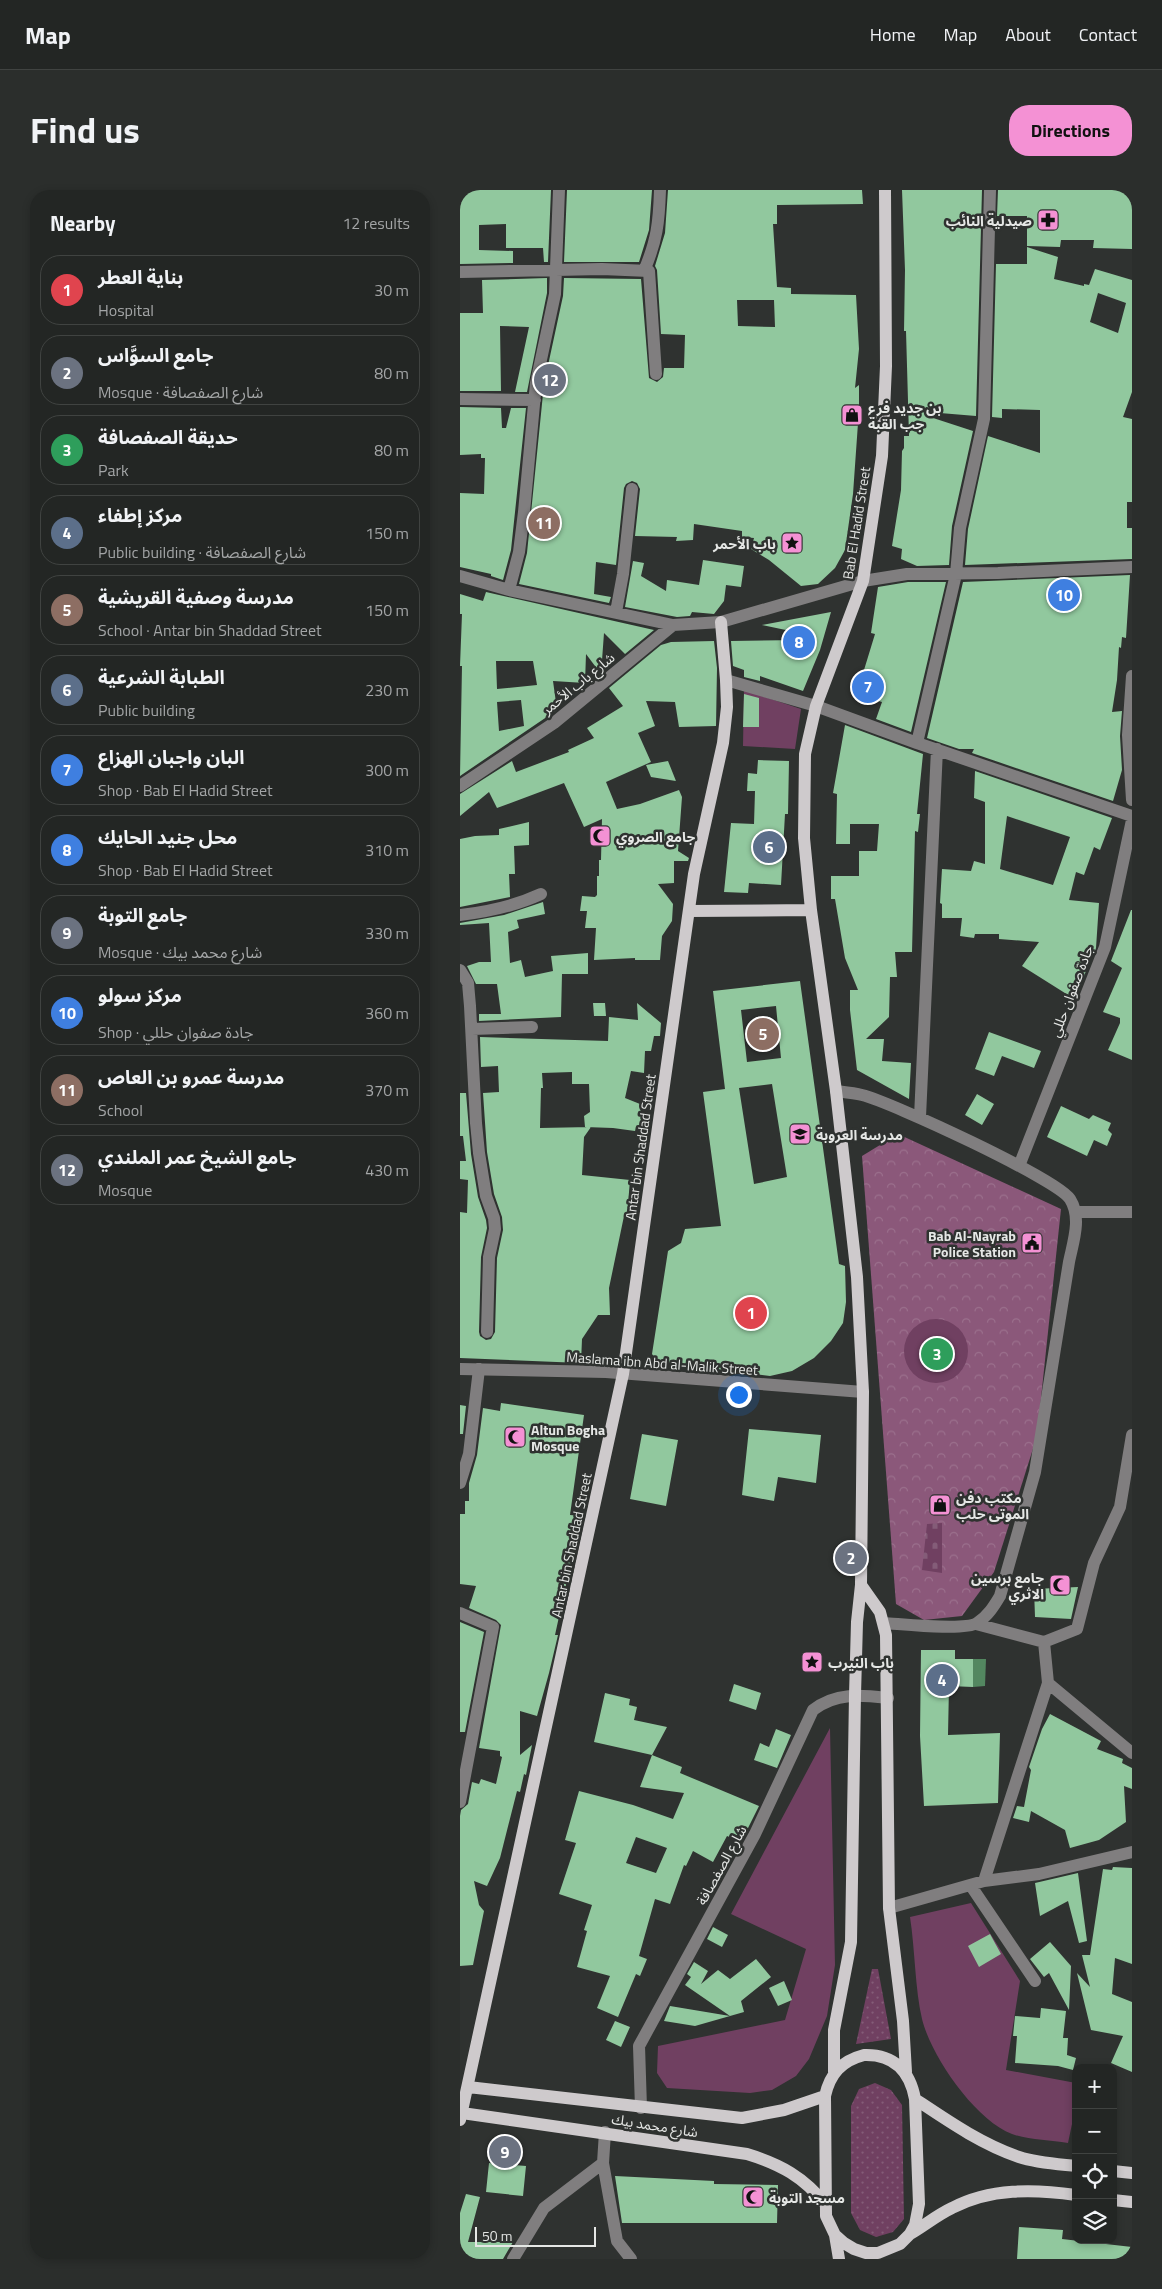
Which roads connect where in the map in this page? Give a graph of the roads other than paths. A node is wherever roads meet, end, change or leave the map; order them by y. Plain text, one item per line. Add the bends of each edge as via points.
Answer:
1 (559, 190) edge
2 (660, 190) edge
3 (885, 190) edge
4 (990, 190) edge
5 (557, 270) junction
6 (644, 271) junction
7 (460, 272) edge
8 (656, 374) dead end
9 (460, 399) edge
10 (535, 400) junction
11 (632, 489) dead end
12 (1132, 567) edge
13 (956, 574) junction
14 (460, 576) edge
15 (863, 581) junction
16 (510, 590) junction
17 (616, 612) junction
18 (721, 622) junction
19 (673, 625) junction
20 (1132, 676) edge
21 (726, 680) junction
22 (816, 706) junction
23 (917, 743) junction
24 (937, 749) junction
25 (460, 786) edge
26 (1132, 800) edge
27 (1132, 816) edge
28 (1132, 820) edge
29 (541, 894) dead end
30 (810, 910) junction
31 (689, 911) junction
32 (460, 915) edge
33 (460, 970) edge
34 (532, 1027) dead end
35 (472, 1029) junction
36 (836, 1091) junction
37 (920, 1117) junction
38 (1019, 1166) junction
39 (1075, 1212) junction
40 (1132, 1212) edge
41 (487, 1332) dead end
42 (460, 1369) edge
43 (479, 1369) junction
44 (623, 1374) junction
45 (863, 1392) junction
46 (1132, 1435) edge
47 (460, 1483) edge
48 (1128, 1486) edge
49 (861, 1585) junction
50 (460, 1613) edge
51 (884, 1623) junction
52 (976, 1624) junction
53 (1044, 1642) junction
54 (1048, 1683) junction
55 (855, 1695) junction
56 (888, 1698) junction
57 (1132, 1753) edge
58 (460, 1802) edge
59 (1132, 1852) edge
60 (984, 1881) junction
61 (971, 1886) junction
62 (889, 1908) junction
63 (1035, 1981) dead end
64 (834, 2072) junction
65 (906, 2072) junction
66 (464, 2087) edge
67 (825, 2096) junction
68 (916, 2099) junction
69 (641, 2108) junction
70 (461, 2115) edge
71 (605, 2132) junction
72 (603, 2163) junction
73 (1072, 2165) edge
74 (1117, 2170) edge
75 (1132, 2172) edge
76 (1072, 2195) edge
77 (1117, 2200) edge
78 (1132, 2202) edge
79 (826, 2205) junction
80 (910, 2234) junction
81 (835, 2235) junction
82 (900, 2244) junction
83 (513, 2259) edge
84 (631, 2259) edge
85 (839, 2259) edge
86 (899, 2259) edge

1 - 5 street
2 - 6 street via 655,243
3 - 15 main road, Bab El Hadid Street via 886,366 882,456
4 - 13 street via 984,419 960,528
5 - 6 street via 602,268
5 - 7 street
5 - 10 street
6 - 8 street via 649,271
9 - 10 street
10 - 16 street via 519,552
11 - 17 street via 624,574
12 - 13 street
13 - 15 street via 907,574
13 - 23 street
14 - 16 street
15 - 18 street
15 - 22 main road, Bab El Hadid Street
16 - 17 street
17 - 19 street
18 - 19 street
18 - 21 main road, Antar bin Shaddad Street
19 - 25 street, شارع باب الأحمر via 554,723
20 - 26 street via 1128,735
21 - 22 street
21 - 31 main road, Antar bin Shaddad Street via 723,743
22 - 23 street
22 - 30 main road, Bab El Hadid Street via 805,754 804,838
23 - 24 street
24 - 27 street
24 - 37 street
28 - 38 street, جادة صفوان حللي via 1105,947
29 - 32 street via 506,906
30 - 31 main road
30 - 36 main road, Bab El Hadid Street
31 - 44 main road, Antar bin Shaddad Street
33 - 35 street via 468,983
34 - 35 street
35 - 41 street via 476,1123 486,1196 495,1229 490,1257
36 - 37 street via 862,1095
36 - 45 main road, Bab El Hadid Street via 858,1277
37 - 38 street
38 - 39 street via 1056,1186 1069,1198
39 - 40 street
39 - 52 street via 1075,1233 1035,1472 1000,1596 990,1612
42 - 43 street, Maslama ibn Abd al-Malik Street
43 - 44 street, Maslama ibn Abd al-Malik Street
43 - 47 street via 469,1454
44 - 45 street, Maslama ibn Abd al-Malik Street
44 - 66 main road, Antar bin Shaddad Street
45 - 49 main road, Bab El Hadid Street
46 - 48 street
48 - 53 street via 1094,1563 1077,1629
49 - 51 main road via 875,1602
49 - 55 main road, Bab El Hadid Street
50 - 58 street via 493,1627
51 - 52 street
51 - 56 main road
52 - 53 street
53 - 54 street
54 - 57 street
54 - 60 street
55 - 56 street, شارع الصفصافة
55 - 64 main road, Bab El Hadid Street via 851,1942 834,2030
55 - 69 street, شارع الصفصافة via 824,1701 813,1710 755,1834 639,2046
56 - 62 main road
59 - 60 street via 1039,1874
60 - 61 street
61 - 62 street
61 - 63 street
62 - 65 main road
64 - 65 main road via 852,2058 876,2055 892,2061
64 - 67 main road
65 - 68 main road
66 - 69 main road, شارع محمد بيك
66 - 70 main road, Antar bin Shaddad Street
67 - 69 main road, شارع محمد بيك via 784,2110 742,2118
67 - 79 main road
68 - 73 main road via 957,2127 999,2149 1021,2158
68 - 80 main road via 919,2204
70 - 71 main road, شارع محمد بيك
71 - 72 street
71 - 79 main road, شارع محمد بيك via 747,2154 799,2177
72 - 83 street via 544,2208
72 - 84 street via 617,2241
74 - 75 main road
76 - 80 main road via 1018,2191 984,2196 951,2208
77 - 78 main road
79 - 81 main road
80 - 82 main road
81 - 82 main road via 854,2250 866,2253 878,2253
81 - 85 main road
82 - 86 main road

